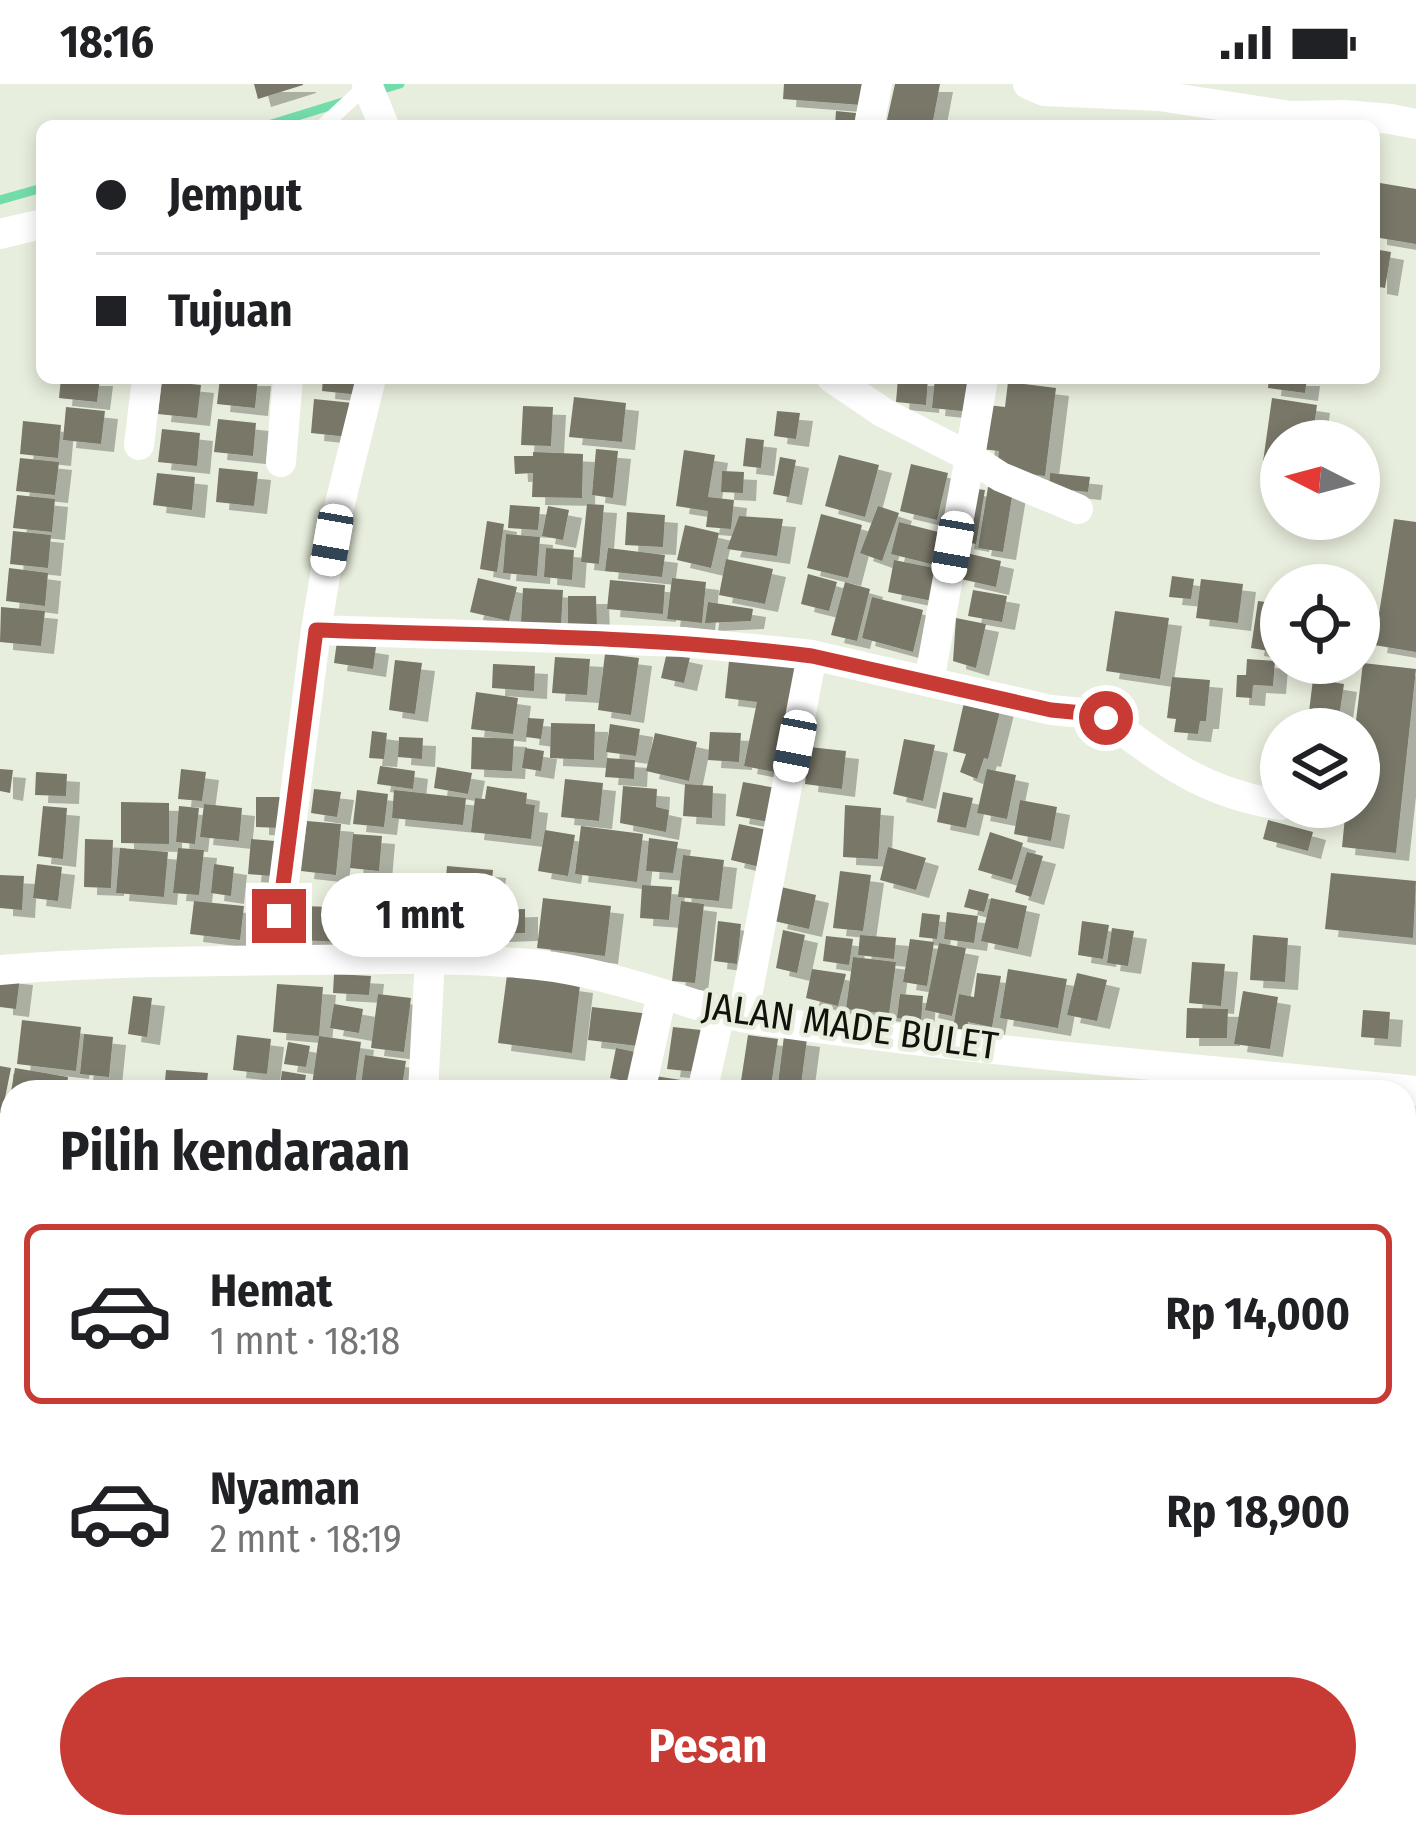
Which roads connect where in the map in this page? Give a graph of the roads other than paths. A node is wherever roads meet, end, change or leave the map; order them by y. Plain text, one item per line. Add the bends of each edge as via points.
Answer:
1 (368, 84) edge
2 (877, 84) edge
3 (1028, 84) edge
4 (329, 120) edge
5 (382, 120) edge
6 (870, 120) edge
7 (1416, 124) edge
8 (36, 225) edge
9 (0, 234) edge
10 (146, 384) edge
11 (287, 384) edge
12 (370, 384) edge
13 (841, 384) edge
14 (982, 384) edge
15 (139, 445) dead end
16 (970, 457) junction
17 (280, 462) dead end
18 (1078, 509) dead end
19 (316, 630) junction
20 (812, 656) junction
21 (929, 682) junction
22 (1260, 802) edge
23 (430, 958) junction
24 (274, 960) junction
25 (0, 970) edge
26 (662, 994) junction
27 (732, 1014) junction
28 (424, 1080) edge
29 (643, 1080) edge
30 (707, 1080) edge
31 (1307, 1080) edge

1 - 4 lane
1 - 5 street
2 - 6 street
3 - 7 street
8 - 9 street
10 - 15 street
11 - 17 street
12 - 19 street
13 - 16 street
14 - 16 street
16 - 18 street
16 - 21 street
19 - 20 street via 683,642
19 - 24 street
20 - 21 street
20 - 27 street
21 - 22 street via 1106,718 1186,775
23 - 24 street, JALAN MADE BULET
23 - 26 street, JALAN MADE BULET via 552,966
23 - 28 street
24 - 25 street, JALAN MADE BULET
26 - 27 street, JALAN MADE BULET
26 - 29 street
27 - 30 street
27 - 31 street, JALAN MADE BULET

